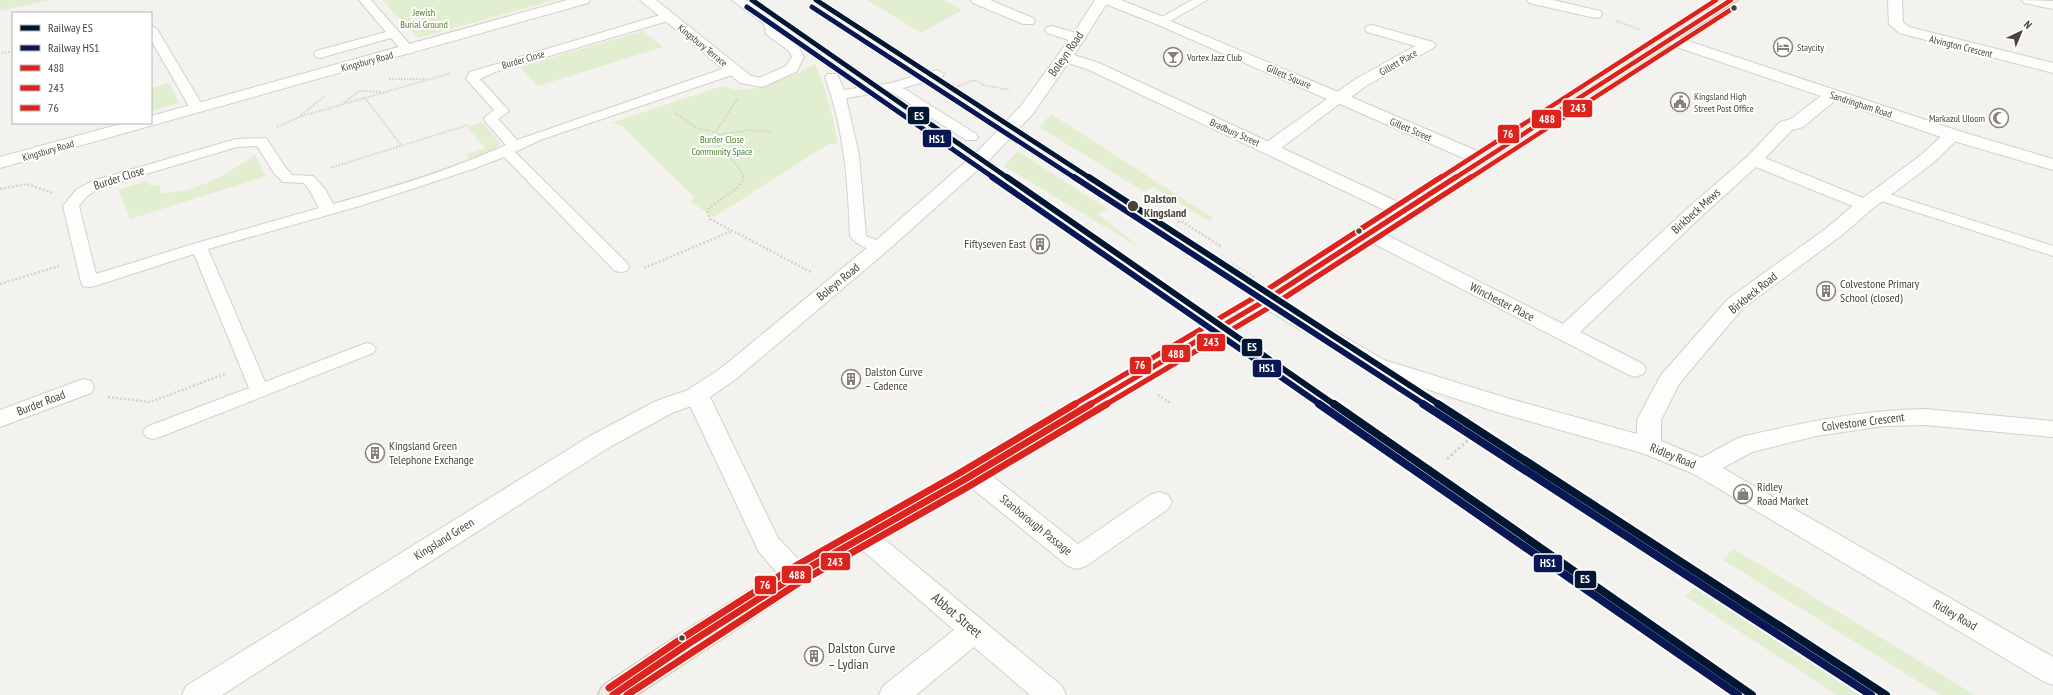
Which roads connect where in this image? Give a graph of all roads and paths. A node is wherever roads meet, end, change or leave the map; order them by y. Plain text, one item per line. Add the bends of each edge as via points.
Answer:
1 (365, 0) edge
2 (582, 0) edge
3 (647, 0) edge
4 (738, 0) edge
5 (978, 0) edge
6 (1102, 0) edge
7 (1108, 0) edge
8 (1202, 0) edge
9 (1534, 0) edge
10 (1731, 0) edge
11 (1895, 0) edge
12 (2029, 0) edge
13 (2053, 5) edge
14 (1595, 14) joint
15 (667, 17) junction
16 (1194, 17) dead end
17 (1028, 21) dead end
18 (1167, 24) junction
19 (1372, 29) dead end
20 (152, 30) edge
21 (1052, 30) dead end
22 (1645, 31) dead end
23 (394, 34) junction
24 (1078, 38) junction
25 (1670, 40) junction
26 (12, 50) edge
27 (408, 50) junction
28 (2, 53) dead end
29 (320, 54) dead end
30 (1064, 57) junction
31 (2053, 68) edge
32 (733, 70) junction
33 (937, 74) dead end
34 (475, 75) junction
35 (832, 77) dead end
36 (762, 82) joint
37 (892, 87) junction
38 (956, 87) dead end
39 (1012, 91) dead end
40 (385, 92) junction
41 (840, 95) junction
42 (1832, 95) junction
43 (653, 97) junction
44 (365, 98) junction
45 (738, 98) dead end
46 (1339, 98) junction
47 (342, 104) junction
48 (197, 108) junction
49 (491, 118) junction
50 (152, 121) edge
51 (139, 124) edge
52 (715, 132) junction
53 (772, 132) dead end
54 (714, 135) junction
55 (971, 137) dead end
56 (1960, 137) junction
57 (252, 140) junction
58 (402, 146) junction
59 (1270, 148) junction
60 (511, 149) junction
61 (1483, 160) junction
62 (1754, 160) junction
63 (0, 163) edge
64 (2053, 165) edge
65 (299, 178) junction
66 (0, 189) edge
67 (76, 197) junction
68 (1871, 200) junction
69 (328, 210) junction
70 (1404, 212) junction
71 (1178, 222) dead end
72 (732, 231) junction
73 (1158, 232) dead end
74 (1370, 234) junction
75 (1222, 246) dead end
76 (199, 247) junction
77 (880, 247) junction
78 (1211, 252) dead end
79 (2053, 252) edge
80 (84, 258) junction
81 (1196, 260) dead end
82 (621, 267) joint
83 (816, 274) dead end
84 (1255, 277) dead end
85 (0, 284) edge
86 (1266, 300) junction
87 (1565, 334) junction
88 (367, 349) dead end
89 (248, 365) junction
90 (1635, 369) dead end
91 (83, 387) joint
92 (259, 390) junction
93 (1155, 392) dead end
94 (697, 396) junction
95 (1170, 403) dead end
96 (1505, 406) junction
97 (0, 419) edge
98 (2053, 429) edge
99 (153, 432) dead end
100 (1649, 446) junction
101 (1447, 459) dead end
102 (1703, 468) junction
103 (973, 475) junction
104 (1159, 502) dead end
105 (863, 536) junction
106 (796, 575) junction
107 (975, 630) junction
108 (2053, 672) edge
109 (197, 695) edge
110 (613, 695) edge
111 (894, 695) edge
112 (1051, 695) edge

1 - 23 lane
2 - 27 street, Kingsbury Road
3 - 15 street, Kingsbury Terrace
4 - 36 lane via 770,23 770,31 794,49 798,57 791,69
5 - 17 street
6 - 24 street, Boleyn Road
7 - 18 street
8 - 18 lane
9 - 14 street
10 - 25 highway
11 - 31 street, Alvington Crescent via 1896,24 1904,30
12 - 13 street
14 - 22 path
15 - 32 street, Kingsbury Terrace
15 - 34 lane, Burder Close
16 - 18 lane
18 - 46 street, Gillett Square
19 - 46 street, Gillett Place via 1428,45 1360,83
20 - 48 lane
21 - 24 street
23 - 27 lane
23 - 29 lane
24 - 30 street, Boleyn Road
25 - 42 street, Sandringham Road
25 - 61 highway
26 - 28 path
27 - 48 street, Kingsbury Road
30 - 59 street, Bradbury Street via 1093,66
30 - 77 street, Boleyn Road via 1026,111 984,155
32 - 36 street, Kingsbury Terrace via 749,82
32 - 43 lane
33 - 37 lane
34 - 40 path via 455,72
34 - 49 lane via 473,80 502,111
35 - 41 lane
37 - 41 lane
37 - 55 lane
38 - 39 path via 974,80 984,85
40 - 44 path
40 - 47 path via 359,91
41 - 77 lane via 851,139 858,236 861,240
42 - 56 street, Sandringham Road
42 - 62 street, Birkbeck Mews via 1797,123 1786,126
43 - 52 path via 690,124
43 - 60 lane via 535,137
44 - 47 path
44 - 58 path
45 - 52 path
46 - 59 street
46 - 61 street, Gillett Street
47 - 57 path via 299,117
48 - 50 street, Kingsbury Road
49 - 58 path
49 - 60 lane
51 - 63 street, Kingsbury Road
52 - 54 path
53 - 54 path via 750,130
54 - 72 path via 720,150 743,173 744,179 738,187 707,210 710,219
56 - 64 street, Sandringham Road
56 - 68 street, Birkbeck Road
57 - 65 lane via 261,141 288,179
57 - 67 lane, Burder Close via 97,184
58 - 65 path
59 - 70 street, Bradbury Street
60 - 69 lane via 391,192
60 - 82 lane
61 - 70 highway
62 - 68 street
62 - 87 street, Birkbeck Mews
65 - 69 lane via 308,179 317,189
66 - 67 path via 17,184 34,184 63,197
67 - 80 lane via 70,206
68 - 79 lane
68 - 100 street, Birkbeck Road via 1835,231 1735,304 1669,380 1649,420
69 - 76 lane
70 - 74 highway
71 - 75 path via 1181,220
72 - 82 path via 629,274
72 - 83 path
73 - 81 path via 1155,233
74 - 86 highway
74 - 87 street, Winchester Place
76 - 80 lane via 89,282
76 - 89 lane
77 - 94 street, Boleyn Road via 728,374
78 - 84 path
80 - 85 path
86 - 96 street, Ridley Road via 1376,365
86 - 103 highway
87 - 90 street, Winchester Place
88 - 92 lane
89 - 91 path via 150,402 104,396
89 - 92 lane
91 - 97 street, Burder Road
92 - 99 lane
93 - 95 path
94 - 106 street via 768,545
94 - 109 street, Kingsland Green via 664,407 599,442
96 - 100 street, Ridley Road
96 - 101 path
98 - 102 street, Colvestone Crescent via 1925,417 1884,418 1816,428 1745,445
100 - 102 street, Ridley Road
102 - 108 street, Ridley Road
103 - 104 street, Stanborough Passage via 1077,558
103 - 105 highway
105 - 106 highway
105 - 107 street, Abbot Street
106 - 110 highway
107 - 111 street
107 - 112 street, Abbot Street

